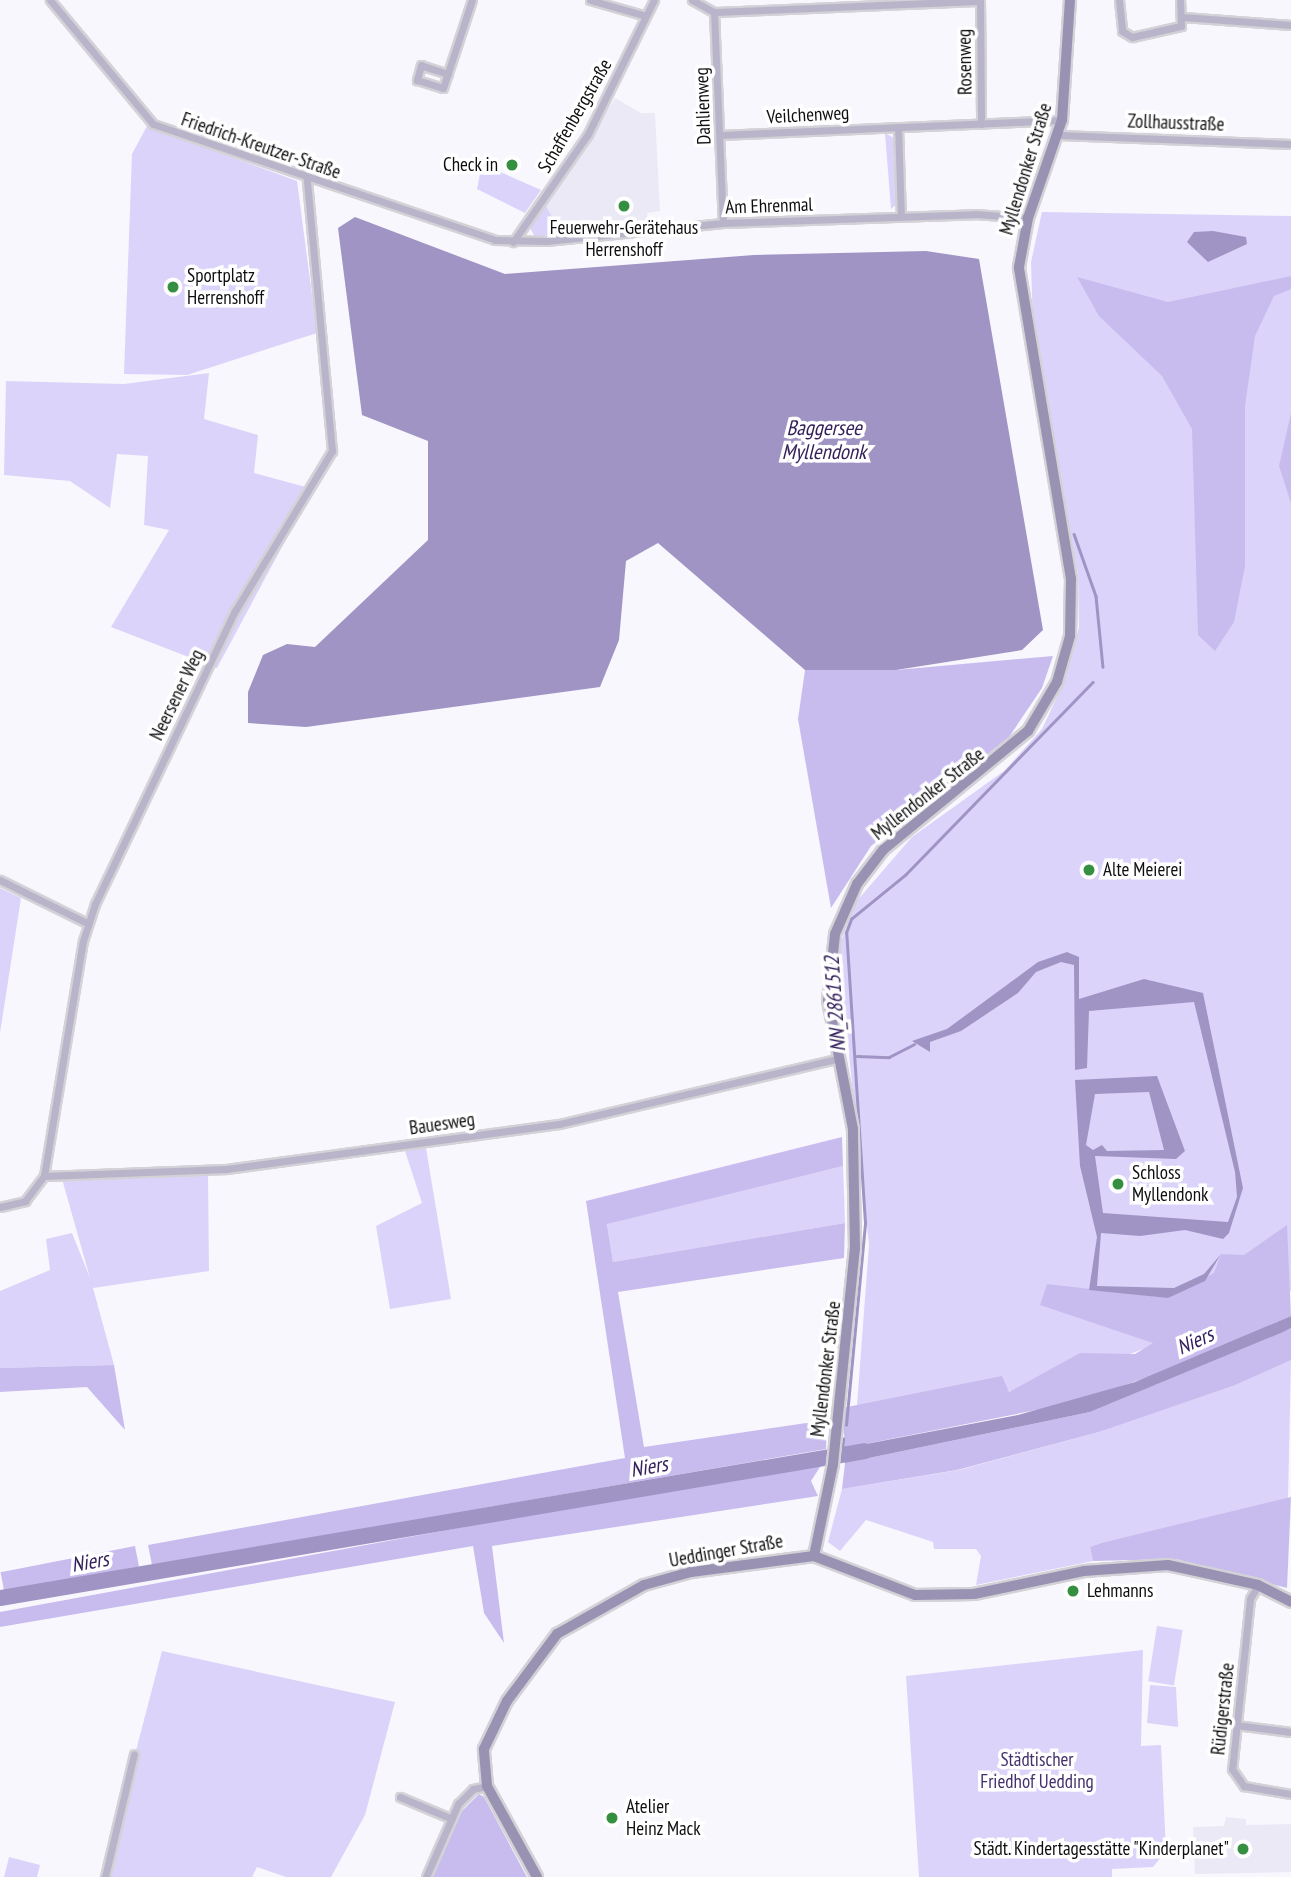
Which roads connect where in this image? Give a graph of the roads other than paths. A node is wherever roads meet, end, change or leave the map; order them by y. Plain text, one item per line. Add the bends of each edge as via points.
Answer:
1 (50, 0) edge
2 (472, 0) edge
3 (590, 0) edge
4 (654, 0) edge
5 (692, 0) edge
6 (1070, 0) edge
7 (1119, 0) edge
8 (1180, 0) edge
9 (979, 1) edge
10 (714, 12) junction
11 (646, 16) junction
12 (1183, 17) junction
13 (1291, 25) edge
14 (448, 74) dead end
15 (1062, 120) junction
16 (981, 124) junction
17 (898, 127) junction
18 (720, 135) junction
19 (1059, 135) junction
20 (1291, 144) edge
21 (307, 180) junction
22 (901, 216) junction
23 (1028, 218) junction
24 (723, 223) junction
25 (513, 242) junction
26 (0, 880) edge
27 (87, 923) junction
28 (837, 1059) junction
29 (44, 1176) junction
30 (0, 1207) edge
31 (814, 1556) junction
32 (1258, 1586) junction
33 (1291, 1602) edge
34 (1236, 1725) junction
35 (1291, 1732) edge
36 (134, 1754) dead end
37 (488, 1786) junction
38 (1291, 1794) edge
39 (400, 1797) dead end
40 (452, 1819) junction
41 (105, 1877) edge
42 (426, 1877) edge
43 (537, 1877) edge

1 - 21 street, Friedrich-Kreutzer-Straße via 150,122
2 - 14 street
3 - 11 street
4 - 11 street, Schaffenbergstraße
5 - 10 street
6 - 15 street, Myllendonker Straße
7 - 12 street via 1127,36 1174,30
8 - 12 street
9 - 10 street
9 - 16 street, Rosenweg
10 - 18 street, Dahlienweg
11 - 25 street, Schaffenbergstraße via 582,145
12 - 13 street
15 - 16 street, Veilchenweg
15 - 19 street, Myllendonker Straße
16 - 17 street, Veilchenweg
17 - 18 street, Veilchenweg
17 - 22 street
18 - 24 street, Dahlienweg
19 - 20 street, Zollhausstraße
19 - 23 street, Myllendonker Straße
21 - 25 street, Friedrich-Kreutzer-Straße
21 - 27 street, Neersener Weg via 332,451 235,611
22 - 23 street, Am Ehrenmal
22 - 24 street, Am Ehrenmal
23 - 28 street, Myllendonker Straße via 1020,283 1071,579 1067,651 1052,695 1023,738 902,832 857,884 839,921 828,973
24 - 25 street, Am Ehrenmal
26 - 27 street
27 - 29 street, Neersener Weg
28 - 29 street, Bauesweg via 559,1124 226,1169
28 - 31 street, Myllendonker Straße via 853,1129 855,1230 833,1464
29 - 30 street, Neersener Weg via 25,1202
31 - 32 street via 915,1595 974,1594 1084,1571 1168,1565
31 - 37 street, Ueddinger Straße via 668,1578 602,1604 566,1628 507,1701 482,1755
32 - 33 street
32 - 34 street, Rüdigerstraße via 1250,1599
34 - 35 street
34 - 38 street, Rüdigerstraße via 1232,1769 1244,1786
36 - 41 street
37 - 40 street via 465,1795
37 - 43 street, Ueddinger Straße
39 - 40 street
40 - 42 street

